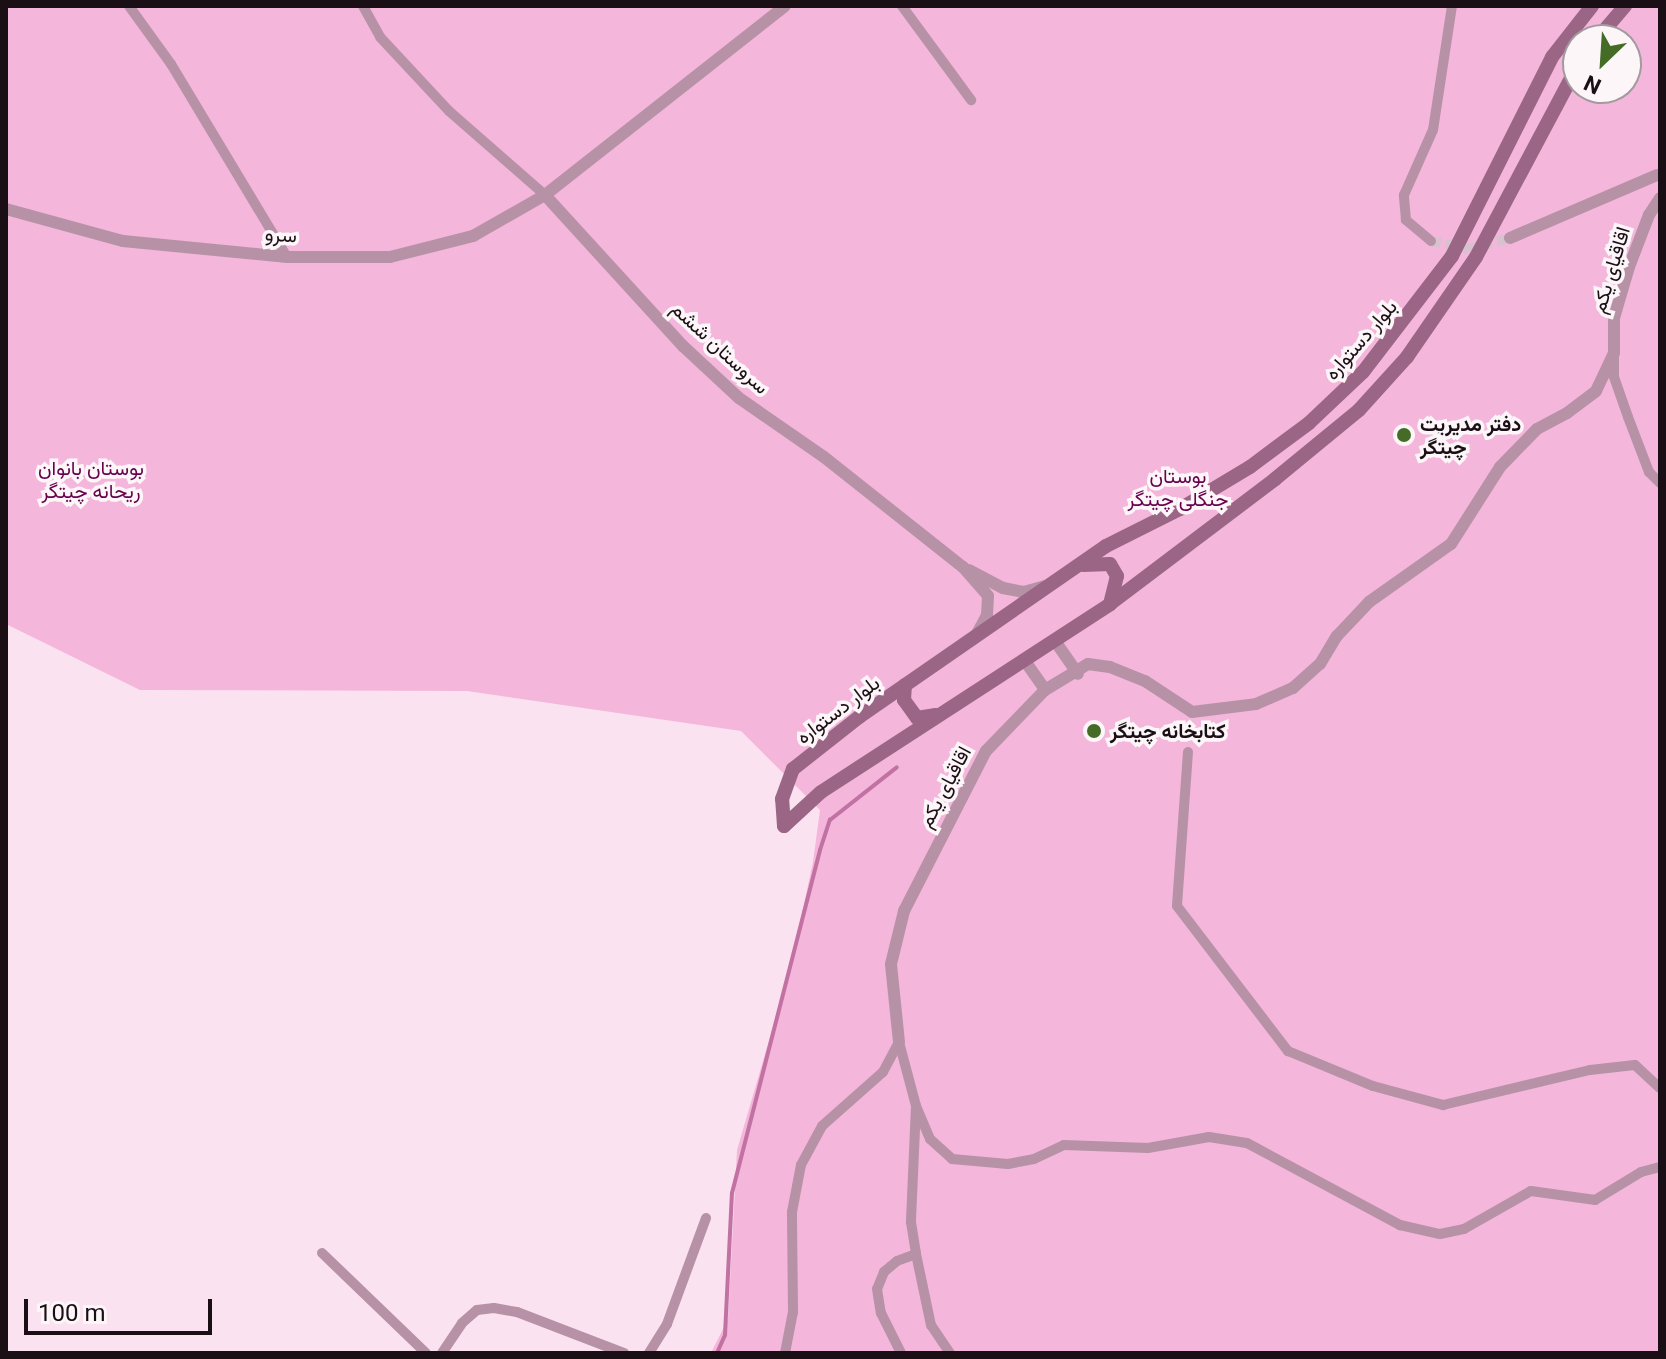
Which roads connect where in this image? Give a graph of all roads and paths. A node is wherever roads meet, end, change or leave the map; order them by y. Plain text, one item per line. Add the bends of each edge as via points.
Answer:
1 (129, 6) edge
2 (363, 6) edge
3 (785, 6) edge
4 (902, 6) edge
5 (1452, 6) edge
6 (1592, 6) edge
7 (1625, 6) edge
8 (1610, 24) edge
9 (1562, 95) edge
10 (971, 100) dead end
11 (1657, 175) dead end
12 (545, 195) junction
13 (1660, 198) edge
14 (6, 209) edge
15 (1510, 238) tunnel mouth
16 (1431, 241) tunnel mouth
17 (287, 257) junction
18 (1614, 353) junction
19 (1660, 483) edge
20 (1077, 566) junction
21 (963, 567) junction
22 (1054, 584) junction
23 (1110, 604) junction
24 (974, 638) junction
25 (1055, 641) junction
26 (1025, 661) junction
27 (1078, 674) junction
28 (905, 685) junction
29 (1045, 690) junction
30 (942, 714) junction
31 (1188, 752) dead end
32 (899, 1042) junction
33 (1660, 1088) edge
34 (916, 1106) junction
35 (1660, 1167) edge
36 (706, 1218) dead end
37 (322, 1253) dead end
38 (916, 1254) junction
39 (426, 1353) edge
40 (442, 1353) edge
41 (624, 1353) edge
42 (649, 1353) edge
43 (785, 1353) edge
44 (901, 1353) edge
45 (950, 1353) edge

1 - 17 street via 171,64
2 - 12 street via 380,37 449,111
3 - 12 street, سرو
4 - 10 street
5 - 16 street via 1433,130 1404,195 1406,220
6 - 20 main road, بلوار دستواره via 1552,57 1452,256 1363,372 1309,423 1250,467
7 - 8 main road
9 - 23 main road, بلوار دستواره via 1476,257 1407,357 1359,410 1287,470
11 - 15 street
12 - 17 street, سرو via 473,236 390,257
12 - 21 street, سروستان ششم via 683,346 739,398 824,457
13 - 18 street, اقاقیای یکم via 1617,305
14 - 17 street, سرو via 123,241
18 - 19 street via 1614,377 1623,404 1649,472
18 - 27 street, اقاقیای یکم via 1596,391 1537,429 1500,467 1451,544 1369,602 1337,636 1320,664 1293,688 1256,704 1192,712 1145,681 1110,667 1088,664
20 - 22 main road, بلوار دستواره
20 - 23 main road via 1110,564 1117,576
21 - 22 street via 1003,588 1024,592
21 - 24 street via 988,596 987,615
22 - 24 main road, بلوار دستواره
23 - 25 main road, بلوار دستواره
24 - 28 main road, بلوار دستواره
25 - 26 main road, بلوار دستواره
25 - 27 street
26 - 29 street
26 - 30 main road, بلوار دستواره
27 - 29 street, اقاقیای یکم
28 - 30 main road via 904,700 917,718
28 - 30 main road, بلوار دستواره via 793,769 782,799 784,826 821,792
29 - 32 street, اقاقیای یکم via 986,751 904,911 891,964
31 - 33 street via 1177,906 1288,1051 1373,1086 1443,1105 1590,1070 1635,1065
32 - 34 street
32 - 43 street via 883,1072 822,1126 801,1165 792,1212 793,1312
34 - 35 street via 930,1139 952,1159 1008,1164 1064,1145 1148,1148 1209,1137 1247,1143 1400,1225 1440,1234 1464,1229 1531,1191 1595,1200 1641,1172
34 - 38 street via 911,1222
36 - 42 street via 667,1324
37 - 39 street
38 - 44 street via 884,1272 877,1289 881,1313
38 - 45 street via 931,1325
40 - 41 street via 477,1310 494,1308

